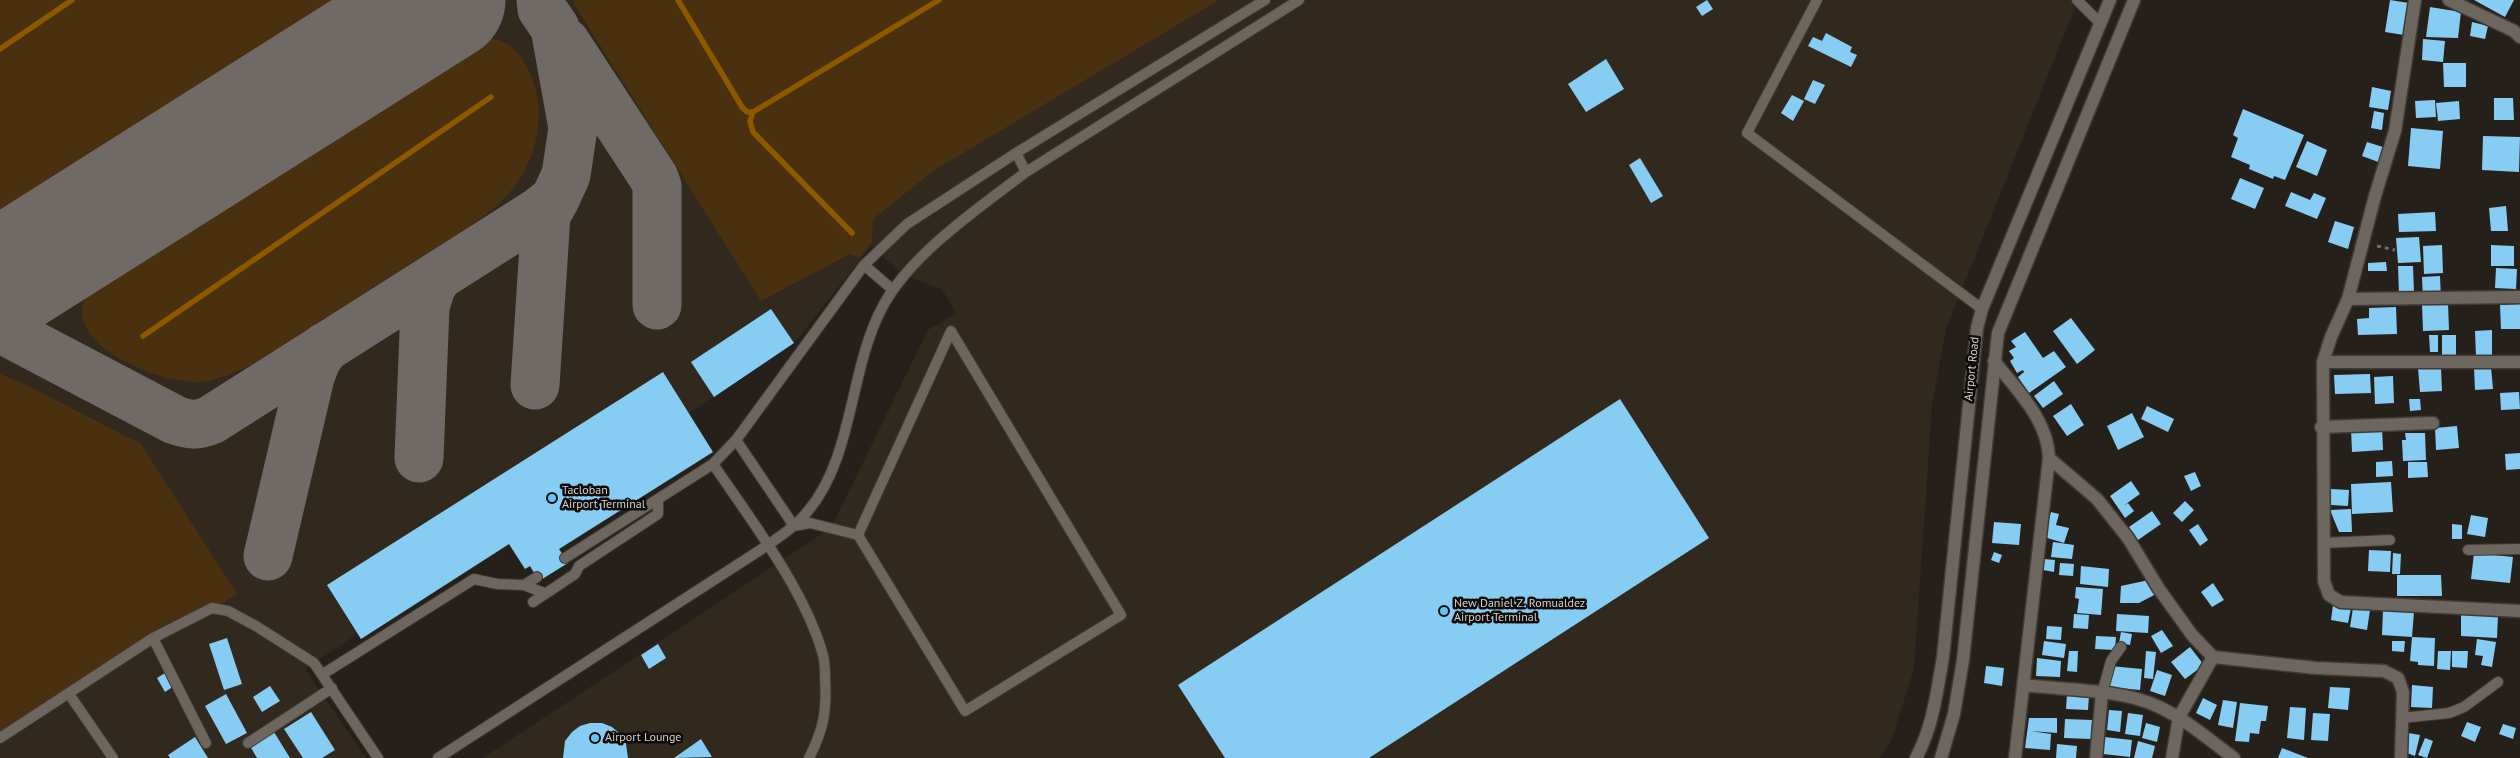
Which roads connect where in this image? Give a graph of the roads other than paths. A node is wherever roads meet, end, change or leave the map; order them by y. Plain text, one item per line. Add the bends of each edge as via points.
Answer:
1 (1265, 0) edge
2 (1299, 0) edge
3 (1817, 0) edge
4 (2077, 0) edge
5 (2110, 0) edge
6 (2134, 0) edge
7 (2415, 0) edge
8 (2449, 0) edge
9 (2101, 24) junction
10 (2520, 37) edge
11 (1016, 153) junction
12 (1026, 172) junction
13 (864, 265) junction
14 (893, 290) junction
15 (2520, 298) edge
16 (2348, 299) junction
17 (1982, 309) junction
18 (1973, 360) junction
19 (1994, 361) junction
20 (2323, 362) junction
21 (2520, 362) edge
22 (2433, 423) dead end
23 (2322, 427) junction
24 (736, 440) junction
25 (2049, 458) junction
26 (713, 464) junction
27 (658, 499) junction
28 (1957, 514) junction
29 (1978, 516) junction
30 (794, 526) junction
31 (858, 535) junction
32 (2390, 540) dead end
33 (2323, 543) junction
34 (768, 545) junction
35 (2520, 549) edge
36 (2468, 550) dead end
37 (566, 558) dead end
38 (537, 577) dead end
39 (524, 585) junction
40 (544, 594) junction
41 (533, 602) dead end
42 (2520, 611) edge
43 (152, 638) junction
44 (2122, 647) dead end
45 (2213, 657) junction
46 (323, 674) junction
47 (2498, 682) dead end
48 (2024, 685) junction
49 (332, 688) junction
50 (2102, 693) junction
51 (69, 694) junction
52 (2179, 717) junction
53 (2402, 718) junction
54 (0, 738) edge
55 (206, 743) dead end
56 (248, 743) dead end
57 (114, 758) edge
58 (378, 758) edge
59 (438, 758) edge
60 (809, 758) edge
61 (1916, 758) edge
62 (1941, 758) edge
63 (2015, 758) edge
64 (2096, 758) edge
65 (2172, 758) edge
66 (2234, 758) edge
67 (2402, 758) edge

1 - 11 lane
2 - 12 lane
3 - 17 lane via 1747,133
4 - 9 lane
5 - 9 street, Airport Road
6 - 19 street, Airport Road via 2002,319
7 - 16 street via 2395,132 2374,196
8 - 10 street via 2514,31
9 - 17 street, Airport Road
11 - 12 lane
11 - 13 lane via 907,224
12 - 14 lane via 949,233
13 - 14 lane
13 - 24 lane
14 - 30 lane via 871,330 828,480 813,505
15 - 16 street
16 - 20 street
17 - 18 street, Airport Road
18 - 19 street
18 - 28 street, Airport Road
19 - 25 street via 2042,426 2048,441
19 - 29 street, Airport Road
20 - 21 street
20 - 23 street
22 - 23 street
23 - 33 street
24 - 26 lane
24 - 30 lane
25 - 45 street via 2097,499 2128,538 2192,635
25 - 48 street
26 - 27 lane
26 - 34 lane
27 - 37 lane
27 - 40 lane via 658,514 579,566 575,574
28 - 29 street
28 - 61 street, Airport Road via 1943,656 1934,710
29 - 62 street, Airport Road via 1964,660 1954,714
30 - 31 lane via 810,523
30 - 34 lane
31 - 31 lane via 965,711 1121,615 951,331
32 - 33 lane
33 - 42 street via 2325,588 2333,600
34 - 59 lane
34 - 60 lane via 812,625 824,656 826,717 820,738
35 - 36 lane
38 - 39 lane
39 - 40 lane
39 - 46 lane via 497,584 478,579 467,582
40 - 41 lane
43 - 46 lane via 212,608 228,611 314,663
43 - 51 lane
43 - 55 lane
44 - 50 lane via 2111,661
45 - 52 street
45 - 53 street via 2392,673 2402,684
46 - 49 lane
47 - 53 lane via 2464,707 2449,713
48 - 50 street
48 - 63 street
49 - 56 lane
49 - 58 lane
50 - 52 street via 2131,697
50 - 64 street
51 - 54 lane
51 - 57 lane
52 - 65 street
52 - 66 street
53 - 67 street

